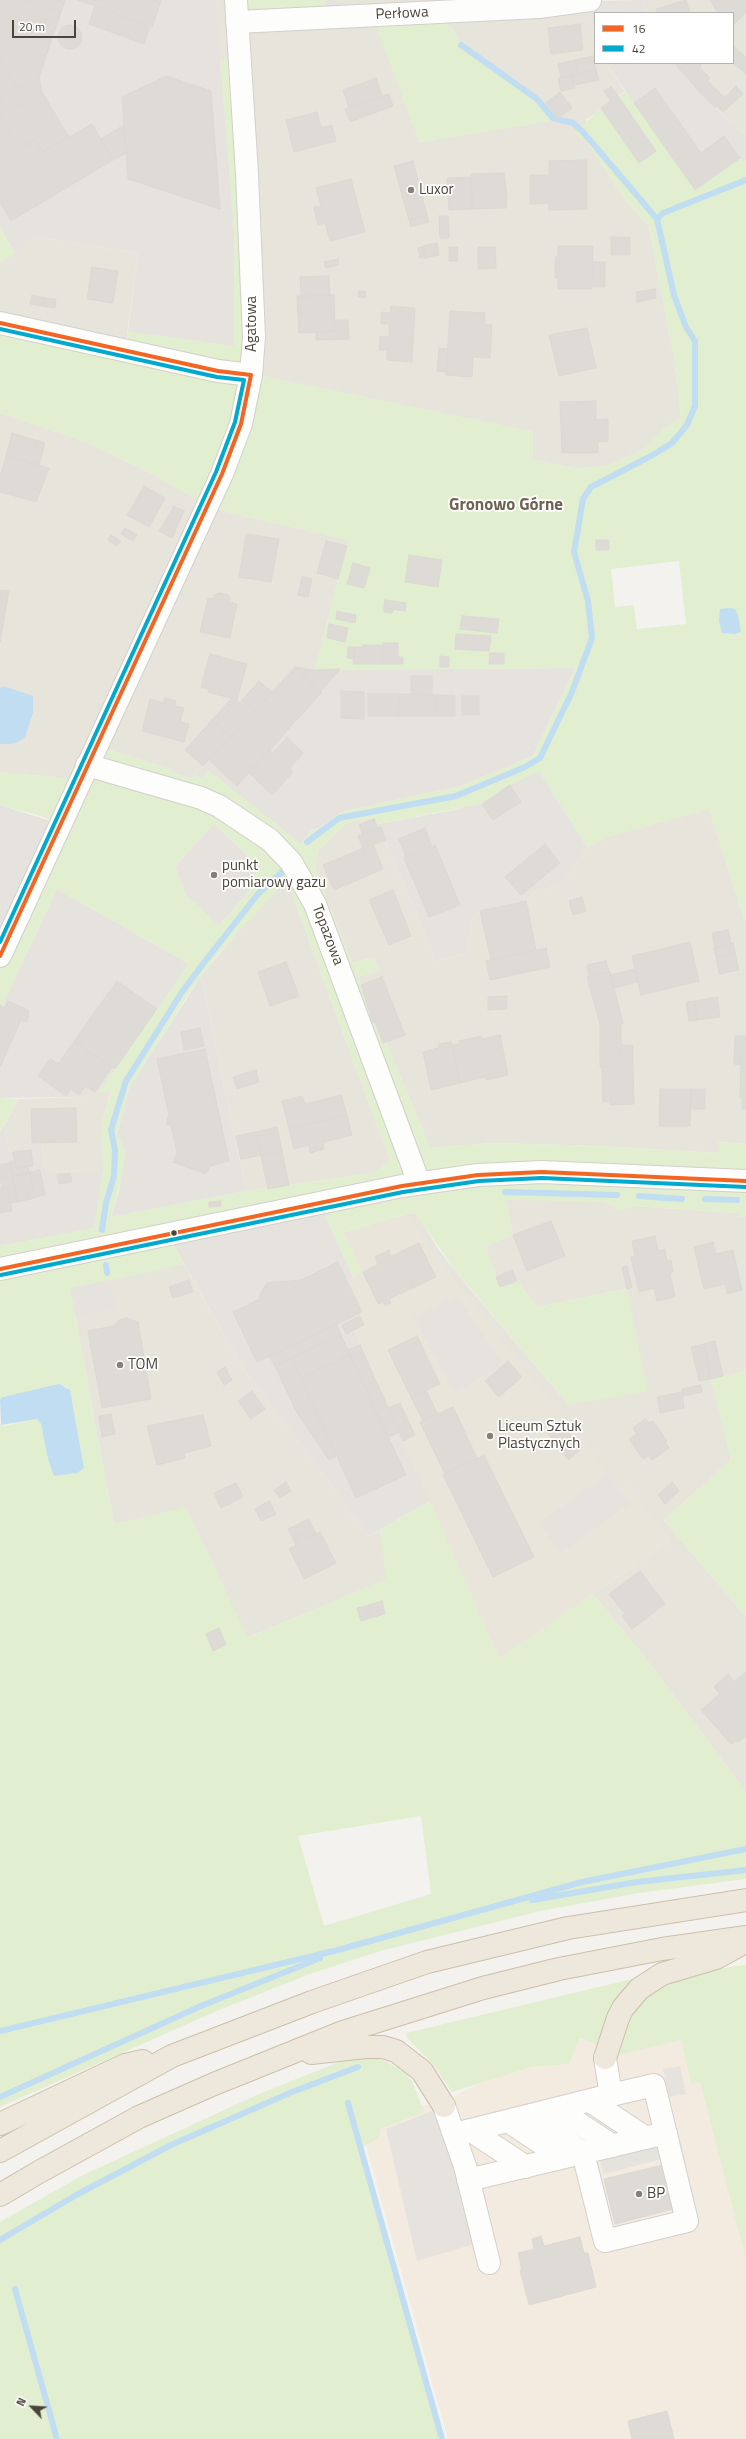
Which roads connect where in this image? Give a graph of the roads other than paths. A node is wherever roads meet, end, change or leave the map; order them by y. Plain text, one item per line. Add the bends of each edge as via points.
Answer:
1 (236, 0) edge
2 (590, 0) edge
3 (237, 22) junction
4 (0, 323) edge
5 (251, 375) junction
6 (87, 765) junction
7 (0, 956) edge
8 (746, 1181) edge
9 (419, 1183) junction
10 (0, 1269) edge
11 (746, 1900) edge
12 (746, 1938) edge
13 (746, 1942) edge
14 (172, 2056) junction
15 (280, 2057) junction
16 (605, 2058) joint
17 (611, 2095) junction
18 (444, 2106) joint
19 (558, 2109) junction
20 (0, 2124) edge
21 (480, 2128) junction
22 (596, 2150) junction
23 (0, 2151) edge
24 (468, 2180) junction
25 (0, 2195) edge
26 (489, 2263) dead end

1 - 3 street, Agatowa
2 - 3 street, Perłowa via 539,7
3 - 5 street, Agatowa via 252,256 254,337
4 - 5 street via 218,371
5 - 6 street, Agatowa via 241,424 227,462
6 - 7 street, Agatowa
6 - 9 street, Topazowa via 194,796 219,806 270,840 291,862 315,904
8 - 9 street via 528,1171
9 - 10 street
11 - 14 highway via 568,1928 427,1962 312,2002
12 - 15 highway via 662,1949 552,1970 343,2032
13 - 16 highway via 716,1958 662,1974 639,1989 618,2018
14 - 20 highway via 125,2065
14 - 23 highway
15 - 18 highway via 366,2047 389,2049 412,2061 422,2071
15 - 25 highway via 139,2117
16 - 17 street
17 - 19 street
17 - 22 street via 654,2085
18 - 21 street
19 - 21 street
19 - 22 street
19 - 22 street
19 - 22 street
21 - 22 street
21 - 22 street
21 - 24 street
22 - 24 street
24 - 26 street

